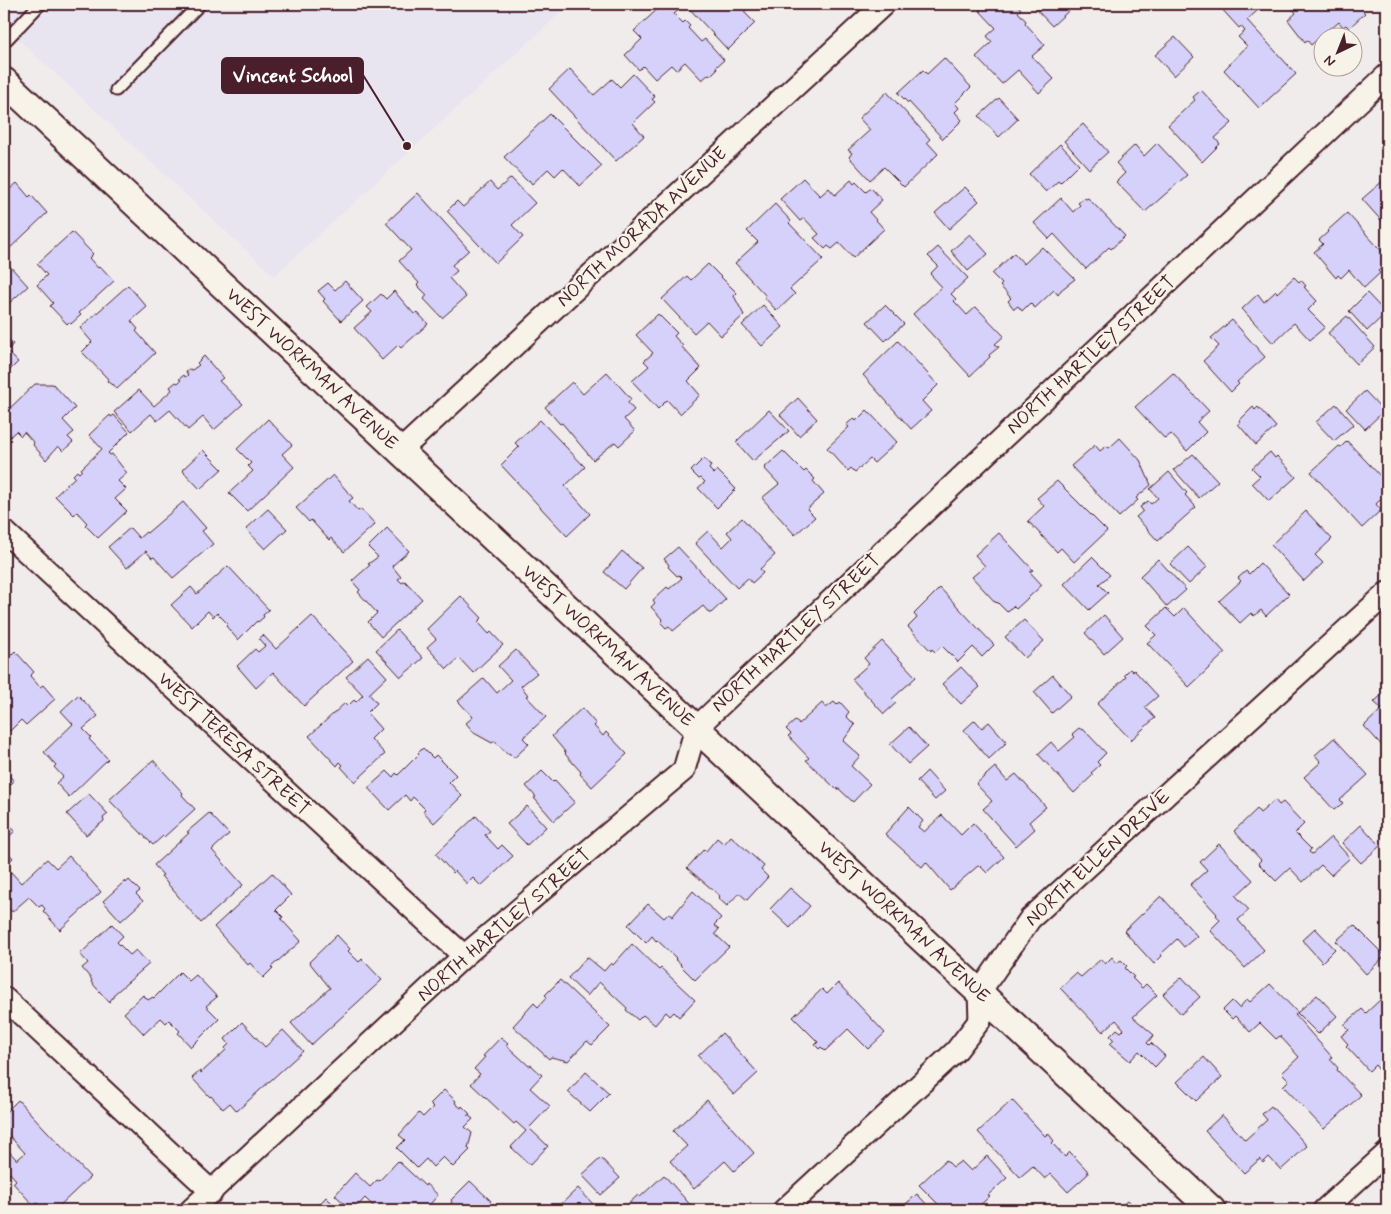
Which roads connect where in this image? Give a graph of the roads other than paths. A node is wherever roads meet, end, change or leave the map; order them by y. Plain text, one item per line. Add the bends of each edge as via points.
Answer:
1 (40, 4) edge
2 (200, 4) edge
3 (884, 4) edge
4 (4, 42) edge
5 (1387, 75) edge
6 (4, 81) edge
7 (116, 90) dead end
8 (400, 451) junction
9 (4, 531) edge
10 (1387, 593) edge
11 (696, 728) junction
12 (464, 956) junction
13 (979, 992) junction
14 (4, 998) edge
15 (1387, 1152) edge
16 (212, 1192) junction
17 (191, 1210) edge
18 (784, 1210) edge
19 (1212, 1210) edge
20 (1324, 1210) edge

1 - 4 lane
2 - 7 lane
3 - 8 street, NORTH MORADA AVENUE
5 - 11 street, NORTH HARTLEY STREET
6 - 8 street, WEST WORKMAN AVENUE
8 - 11 street, WEST WORKMAN AVENUE
9 - 12 street, WEST TERESA STREET
10 - 13 street, NORTH ELLEN DRIVE via 1030,919
11 - 12 street, NORTH HARTLEY STREET via 684,770
11 - 13 street, WEST WORKMAN AVENUE
12 - 16 street, NORTH HARTLEY STREET
13 - 18 street via 980,1020 956,1051
13 - 19 street, WEST WORKMAN AVENUE
14 - 16 street
15 - 20 street
16 - 17 street, NORTH HARTLEY STREET

